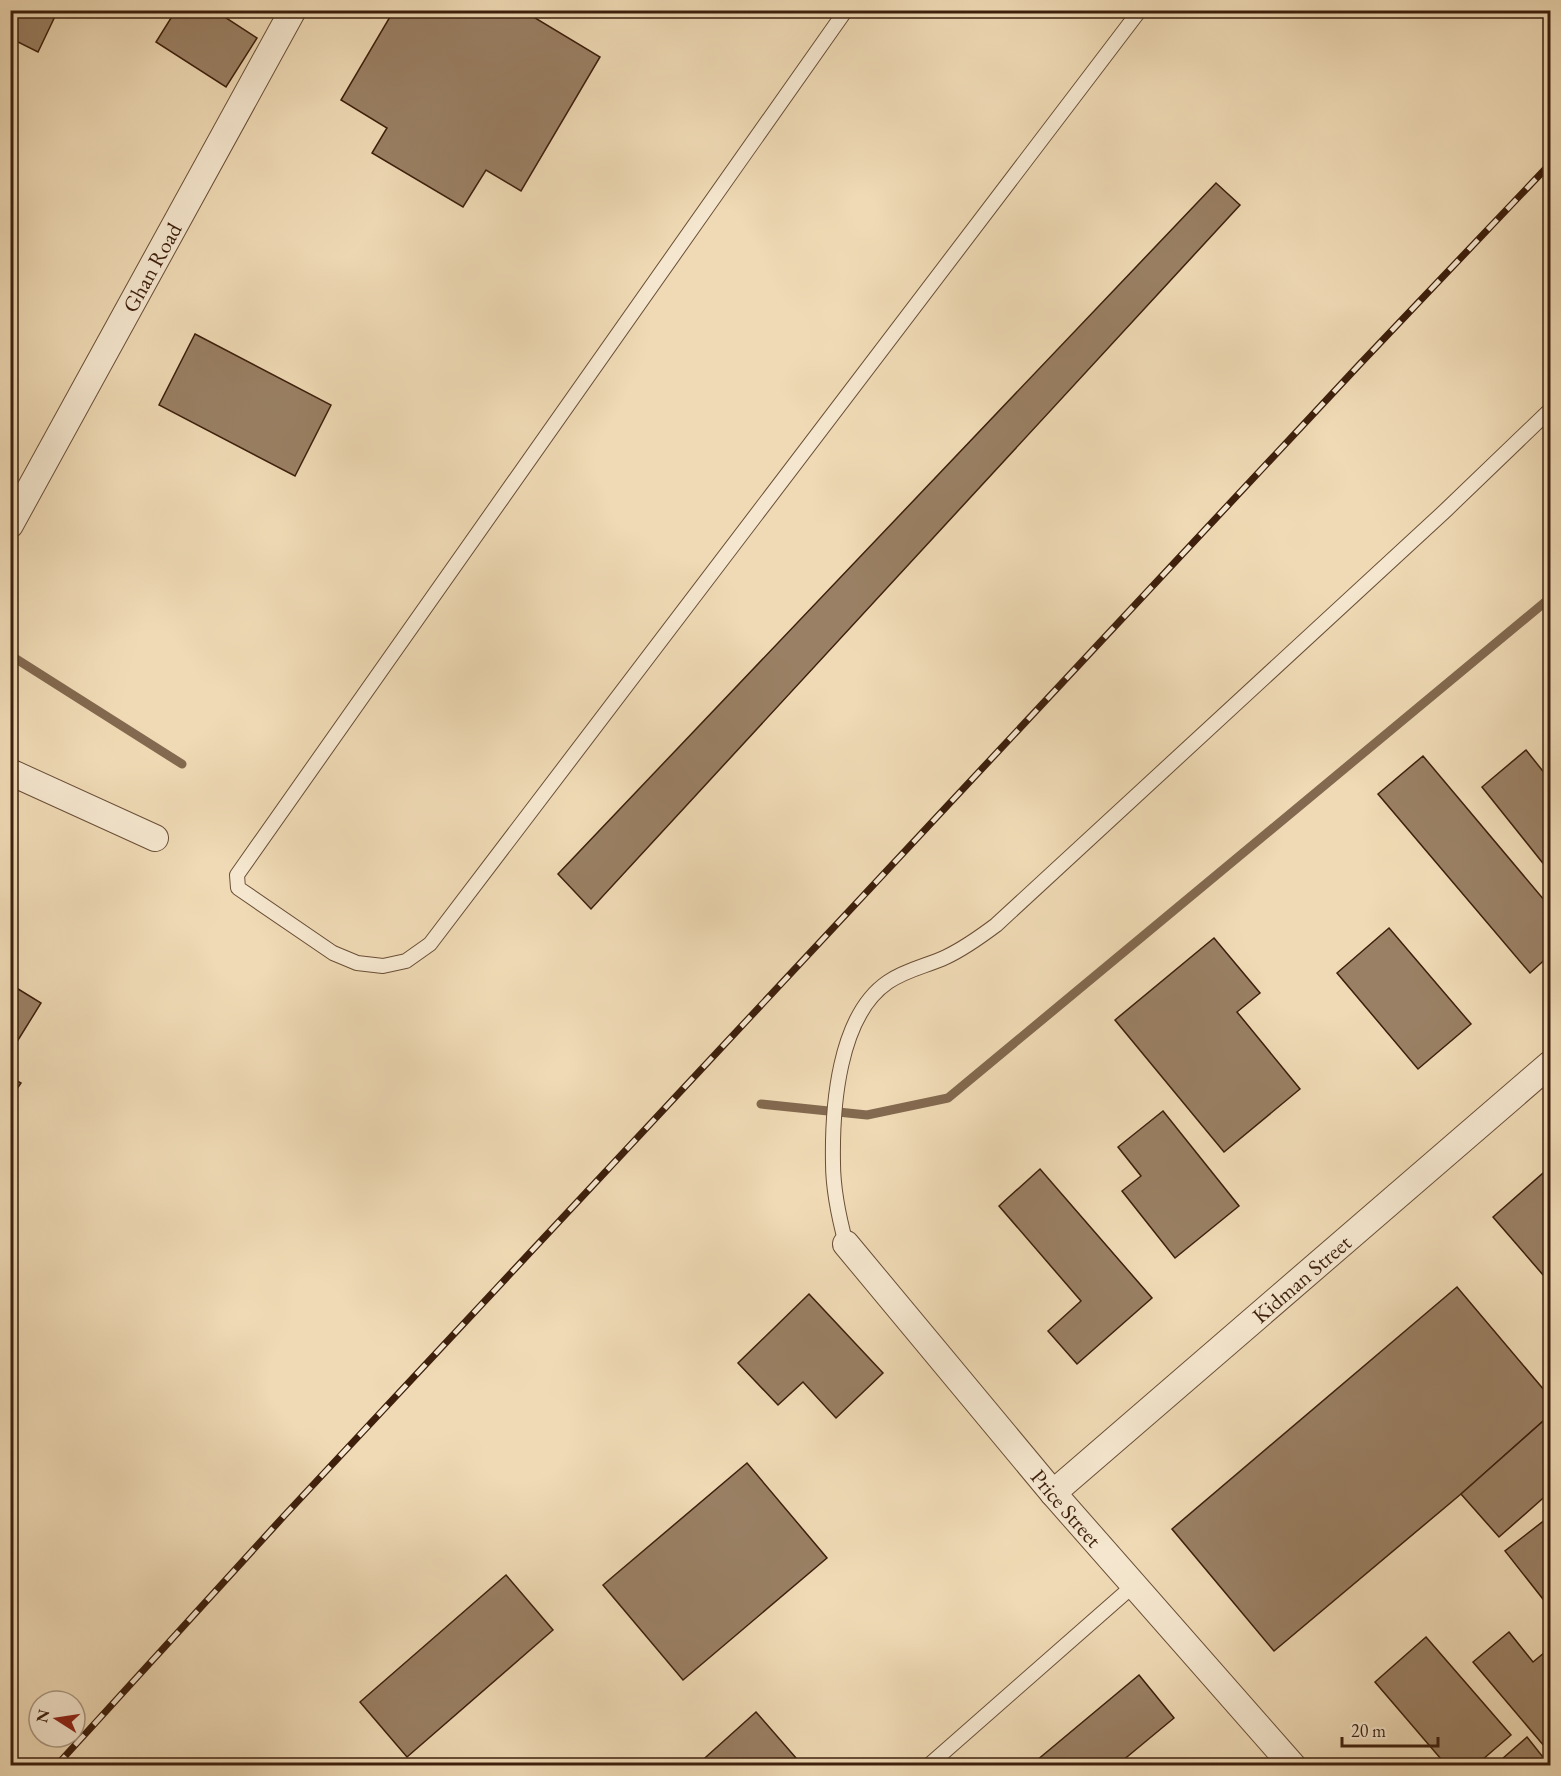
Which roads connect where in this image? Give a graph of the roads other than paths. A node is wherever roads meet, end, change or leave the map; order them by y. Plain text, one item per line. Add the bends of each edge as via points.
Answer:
1 (293, 10) edge
2 (846, 10) edge
3 (1140, 10) edge
4 (1551, 410) edge
5 (10, 525) edge
6 (10, 772) edge
7 (155, 838) dead end
8 (1551, 1064) edge
9 (846, 1244) joint
10 (1053, 1493) junction
11 (1134, 1585) junction
12 (928, 1766) edge
13 (1293, 1766) edge

1 - 5 street, Ghan Road
2 - 3 lane via 237,875 238,888 333,953 357,963 383,966 406,961 430,944
4 - 9 lane via 996,925 969,945 887,982 868,1000 840,1065 834,1129 832,1165
6 - 7 street
8 - 10 street, Kidman Street
9 - 10 street, Price Street
10 - 11 street, Price Street
11 - 12 lane
11 - 13 street, Price Street

